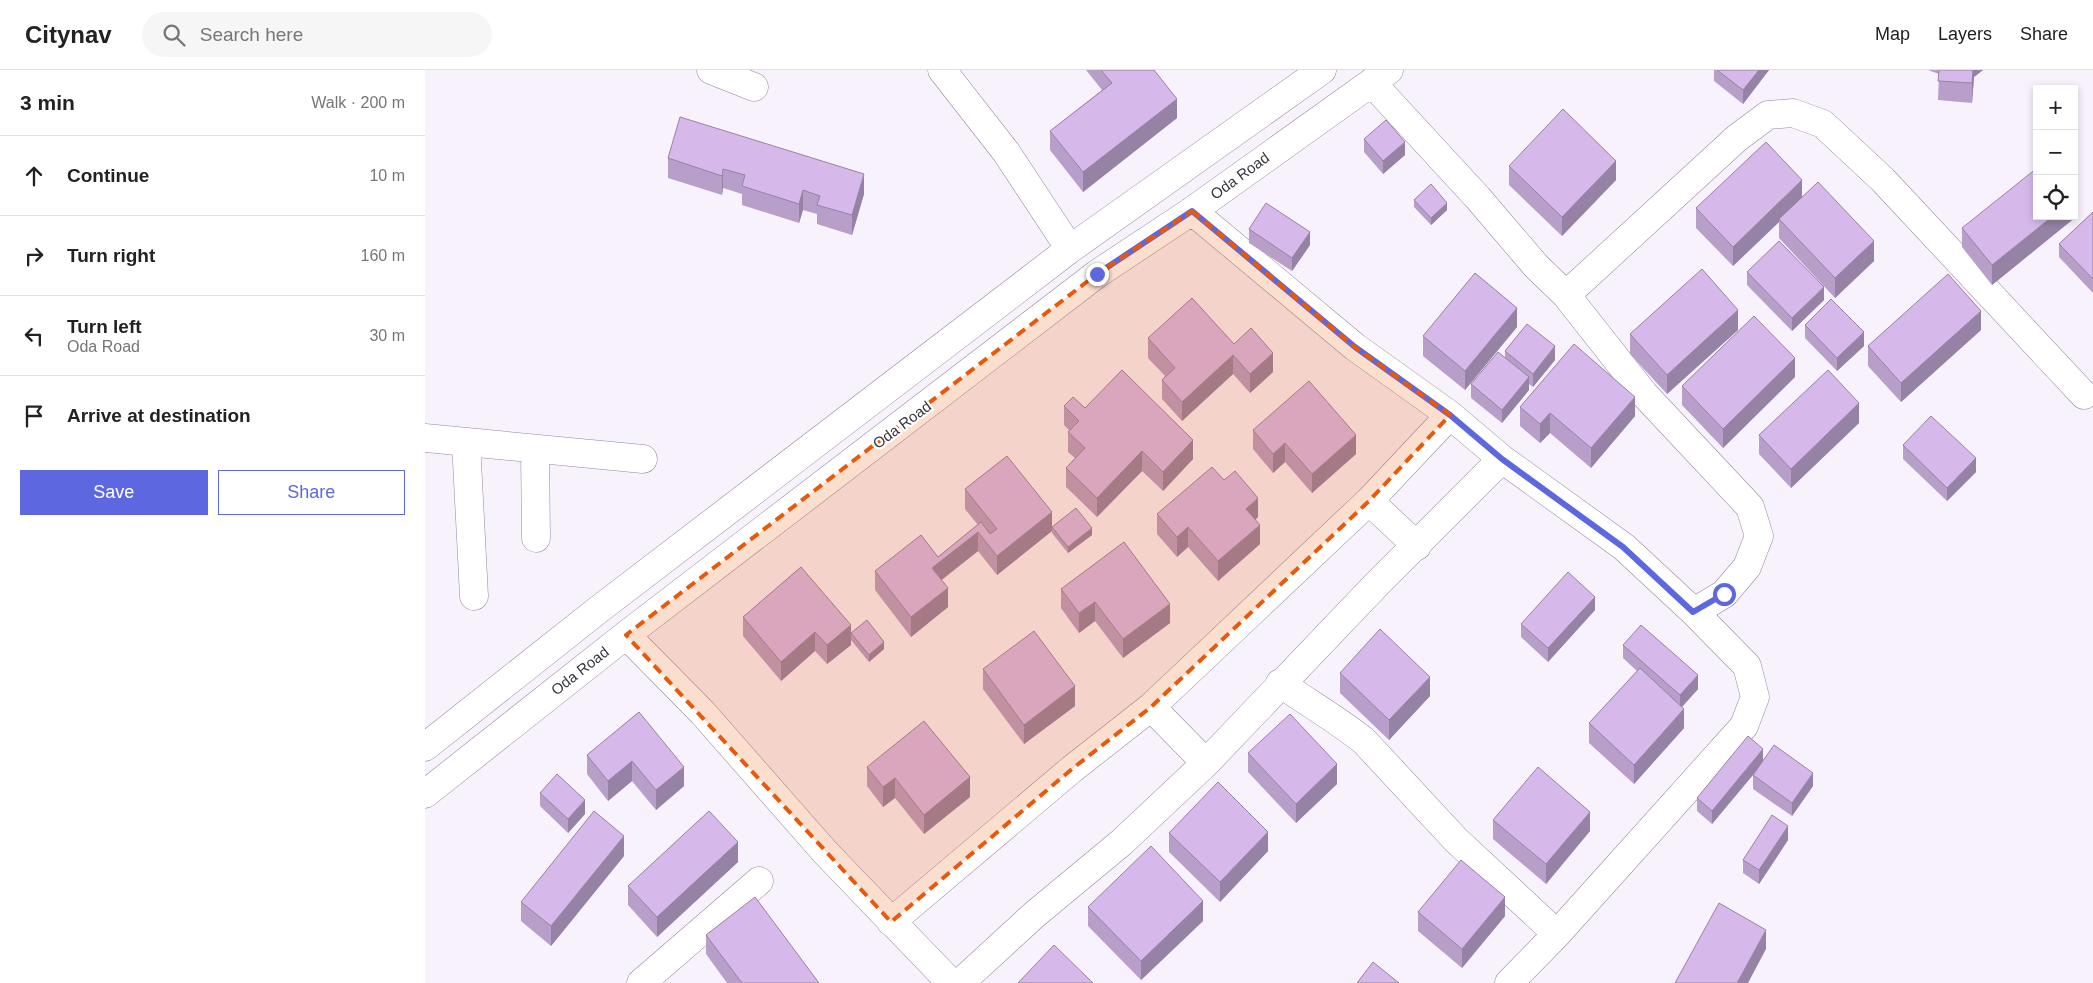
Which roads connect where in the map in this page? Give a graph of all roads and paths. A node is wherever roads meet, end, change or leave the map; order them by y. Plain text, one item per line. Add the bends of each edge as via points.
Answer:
1 (711, 70) edge
2 (942, 70) edge
3 (1323, 70) edge
4 (1380, 76) edge
5 (754, 87) dead end
6 (1192, 211) junction
7 (1070, 249) junction
8 (1566, 295) junction
9 (2084, 395) dead end
10 (1450, 415) junction
11 (425, 438) edge
12 (467, 442) junction
13 (535, 449) junction
14 (643, 459) dead end
15 (1502, 459) junction
16 (1369, 501) junction
17 (536, 538) dead end
18 (1417, 546) junction
19 (474, 596) dead end
20 (1693, 612) junction
21 (626, 635) junction
22 (1280, 684) junction
23 (1151, 707) junction
24 (425, 747) edge
25 (1206, 764) junction
26 (425, 794) edge
27 (759, 881) dead end
28 (891, 922) junction
29 (1557, 934) junction
30 (641, 983) edge
31 (951, 983) edge
32 (960, 983) edge
33 (1509, 983) edge

1 - 5 street
2 - 7 street via 1005,152
3 - 7 street
4 - 6 street, Oda Road
4 - 8 street via 1478,198
6 - 10 street via 1355,347
6 - 21 street, Oda Road via 1097,274
7 - 24 street via 606,604
8 - 9 street via 1737,138 1768,115 1793,113 1823,124 1883,180
8 - 20 street via 1644,394 1750,507 1759,536 1747,567 1724,594
10 - 15 street
10 - 16 street
11 - 12 street
12 - 13 street
12 - 19 street
13 - 14 street
13 - 17 street
15 - 18 street
15 - 20 street via 1623,547
16 - 18 street
16 - 23 street
18 - 22 street
20 - 29 street via 1747,666 1755,697 1744,726
21 - 26 street, Oda Road
21 - 28 street via 702,712
22 - 25 street
22 - 29 street via 1347,727 1364,742 1457,840
23 - 25 street
23 - 28 street via 1072,768
25 - 32 street
27 - 30 street
28 - 31 street
29 - 33 street

